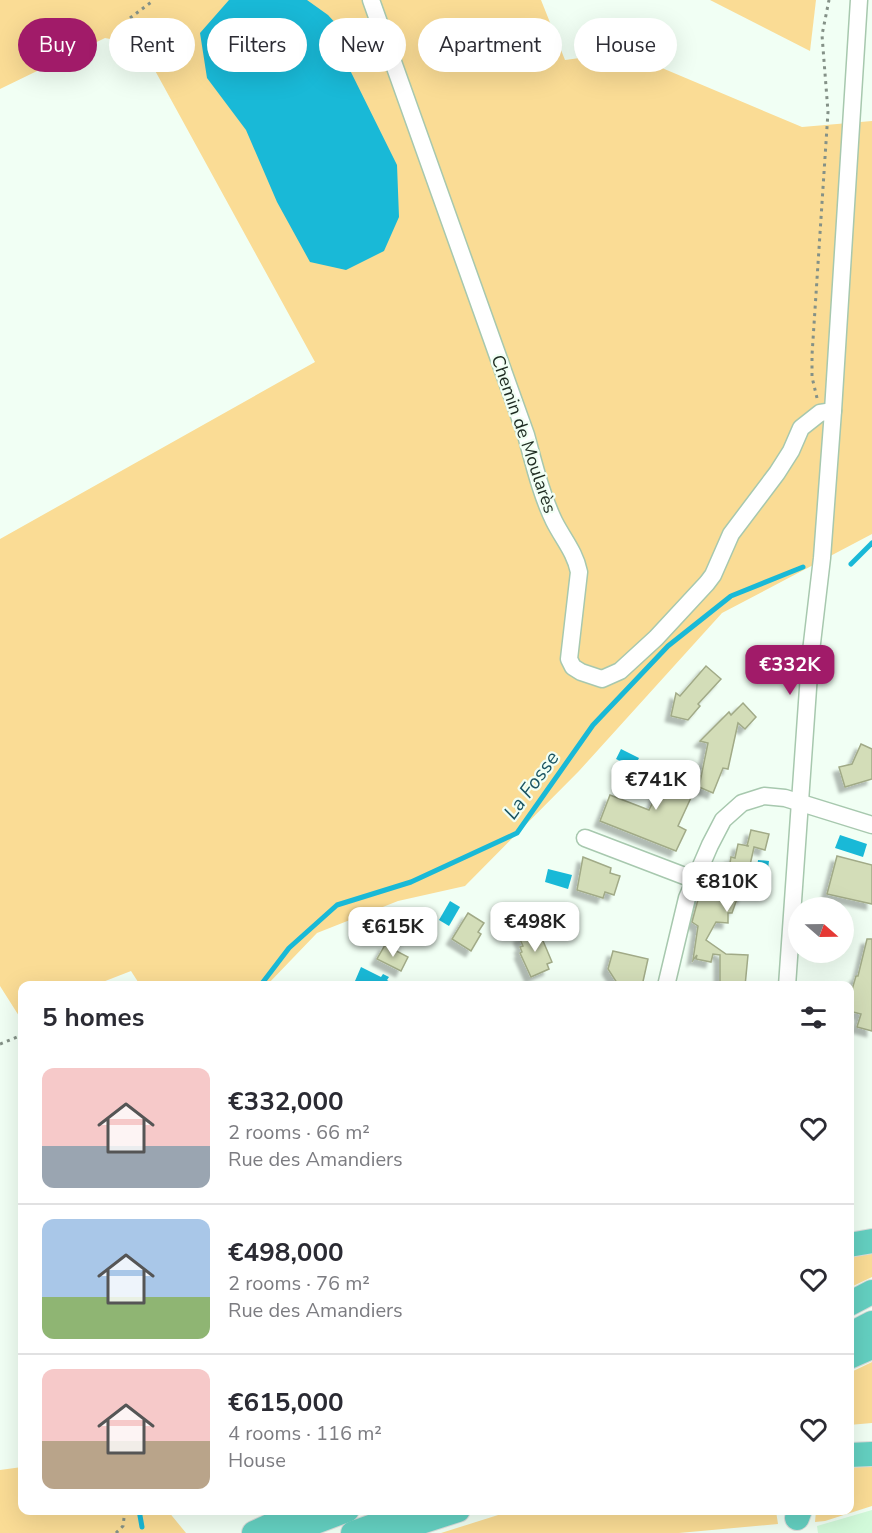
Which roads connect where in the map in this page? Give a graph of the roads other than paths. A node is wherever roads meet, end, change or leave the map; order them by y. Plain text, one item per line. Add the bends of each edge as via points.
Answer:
1 (372, 0) edge
2 (858, 0) edge
3 (827, 412) junction
4 (800, 801) junction
5 (872, 825) edge
6 (585, 838) dead end
7 (695, 880) junction
8 (667, 981) edge
9 (787, 981) edge
10 (872, 1241) edge
11 (854, 1244) edge
12 (872, 1292) edge
13 (854, 1301) edge
14 (872, 1323) edge
15 (854, 1332) edge
16 (872, 1347) edge
17 (854, 1355) edge
18 (872, 1439) edge
19 (854, 1440) edge
20 (872, 1454) edge
21 (854, 1455) edge
22 (292, 1515) edge
23 (333, 1515) edge
24 (403, 1515) edge
25 (443, 1515) edge
26 (254, 1533) edge
27 (286, 1533) edge
28 (353, 1533) edge
29 (387, 1533) edge

1 - 3 street, Chemin de Moularès via 548,506 577,562 569,659 573,668 602,679 620,671 656,638 707,583 731,534 777,473 801,428
2 - 3 street
3 - 4 street via 823,544
4 - 5 street
4 - 7 street via 764,796 742,803 723,820
4 - 9 street
6 - 7 street
7 - 8 street
10 - 11 highway
12 - 13 highway
14 - 15 highway
16 - 17 highway
18 - 19 highway
20 - 21 highway
22 - 26 highway
23 - 27 highway
24 - 28 highway
25 - 29 highway

